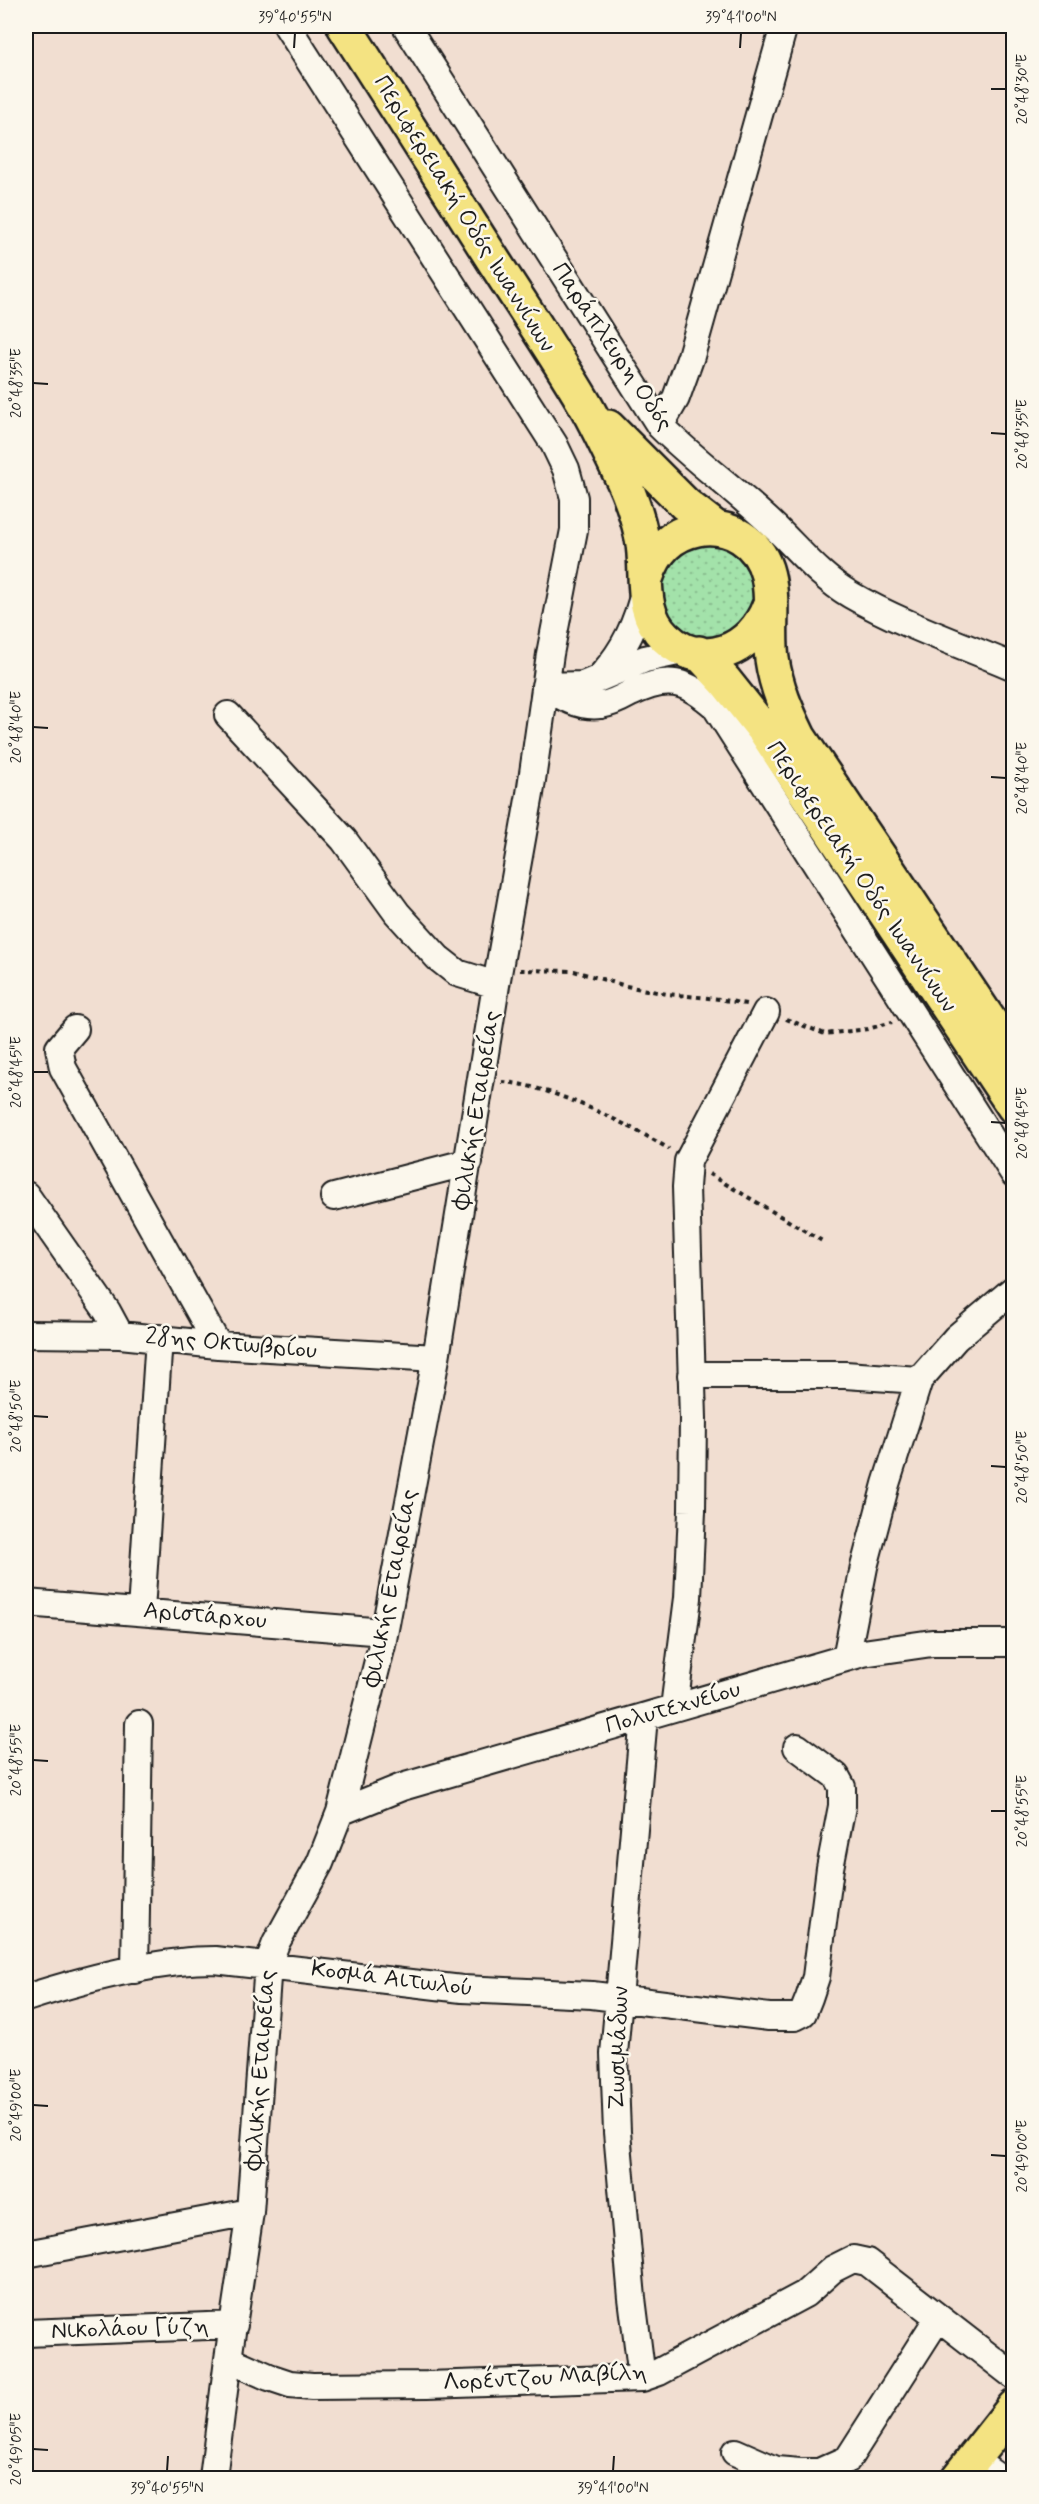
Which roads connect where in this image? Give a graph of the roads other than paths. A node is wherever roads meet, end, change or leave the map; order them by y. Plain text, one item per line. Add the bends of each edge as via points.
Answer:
1 (287, 26) edge
2 (344, 26) edge
3 (406, 26) edge
4 (784, 26) edge
5 (584, 402) junction
6 (660, 426) junction
7 (716, 528) junction
8 (765, 538) junction
9 (646, 582) junction
10 (769, 606) junction
11 (693, 652) junction
12 (1014, 667) edge
13 (600, 678) junction
14 (545, 686) junction
15 (228, 715) dead end
16 (497, 979) junction
17 (766, 1012) road end
18 (75, 1029) dead end
19 (1014, 1057) edge
20 (1014, 1107) edge
21 (469, 1162) junction
22 (1014, 1174) edge
23 (26, 1195) edge
24 (334, 1197) dead end
25 (1014, 1290) edge
26 (26, 1334) edge
27 (120, 1335) junction
28 (159, 1338) junction
29 (218, 1345) junction
30 (436, 1358) junction
31 (691, 1375) junction
32 (919, 1380) junction
33 (26, 1603) edge
34 (141, 1611) junction
35 (384, 1632) junction
36 (1014, 1643) edge
37 (846, 1658) junction
38 (674, 1708) junction
39 (645, 1717) junction
40 (139, 1724) dead end
41 (797, 1747) dead end
42 (340, 1812) junction
43 (268, 1964) junction
44 (135, 1970) junction
45 (26, 1998) edge
46 (619, 1998) junction
47 (250, 2212) junction
48 (26, 2254) edge
49 (938, 2318) junction
50 (234, 2325) junction
51 (26, 2333) edge
52 (228, 2359) junction
53 (1014, 2376) edge
54 (642, 2378) junction
55 (1014, 2407) edge
56 (735, 2452) dead end
57 (965, 2469) edge
58 (213, 2478) edge
59 (999, 2478) edge

1 - 14 street via 554,444 566,469 574,498 574,530
2 - 5 main road, Περιφερειακή Οδός Ιωαννίνων
3 - 6 street, Παράπλευρη Οδός
4 - 6 street via 691,356 676,398
5 - 7 main road, Περιφερειακή Οδός Ιωαννίνων via 668,488
5 - 9 main road, Περιφερειακή Οδός Ιωαννίνων via 634,507 642,538
6 - 8 street, Παράπλευρη Οδός
7 - 8 main road, Περιφερειακή Οδός Ιωαννίνων
7 - 9 main road, Περιφερειακή Οδός Ιωαννίνων via 703,527 678,535 658,552
8 - 10 main road, Περιφερειακή Οδός Ιωαννίνων via 761,557 769,574
8 - 12 street, Παράπλευρη Οδός via 850,595
9 - 11 main road, Περιφερειακή Οδός Ιωαννίνων via 649,615 656,626 669,641
9 - 13 street via 629,639
10 - 11 main road, Περιφερειακή Οδός Ιωαννίνων via 749,639 726,652
10 - 19 main road, Περιφερειακή Οδός Ιωαννίνων via 777,684 799,737
11 - 13 street via 645,659
11 - 20 main road, Περιφερειακή Οδός Ιωαννίνων via 725,681 764,730
13 - 14 street via 583,685
14 - 16 street, Φιλικής Εταιρείας
14 - 22 street via 580,704 601,705 659,682 679,682 695,689 715,706
15 - 16 street via 334,828 397,913 438,958 457,973
16 - 21 street, Φιλικής Εταιρείας
17 - 31 street via 688,1161
18 - 29 street via 59,1048 63,1068
21 - 24 street
21 - 30 street, Φιλικής Εταιρείας
23 - 27 street
25 - 32 street via 956,1338
26 - 27 street, 28ης Οκτωβρίου
27 - 28 street, 28ης Οκτωβρίου
28 - 29 street, 28ης Οκτωβρίου
28 - 34 street
29 - 30 street, 28ης Οκτωβρίου
30 - 35 street, Φιλικής Εταιρείας
31 - 32 street via 845,1374
31 - 38 street via 688,1598
32 - 37 street via 867,1557
33 - 34 street, Αριστάρχου
34 - 35 street, Αριστάρχου
35 - 42 street, Φιλικής Εταιρείας
36 - 37 street, Πολυτεχνείου via 932,1643
37 - 38 street, Πολυτεχνείου
38 - 39 street, Πολυτεχνείου
39 - 42 street, Πολυτεχνείου via 402,1787
39 - 46 street, Ζωσιμάδων
40 - 44 street
41 - 46 street, Κοσμά Αιτωλού via 836,1776 842,1788 816,1977 803,2013 787,2019
42 - 43 street, Φιλικής Εταιρείας via 320,1863
43 - 44 street, Κοσμά Αιτωλού via 198,1960
43 - 46 street, Κοσμά Αιτωλού via 462,1989
43 - 47 street, Φιλικής Εταιρείας
44 - 45 street, Κοσμά Αιτωλού
46 - 54 street, Ζωσιμάδων via 614,2054 617,2132
47 - 48 street
47 - 50 street, Φιλικής Εταιρείας
49 - 53 street, Λορέντζου Μαβίλη
49 - 54 street, Λορέντζου Μαβίλη via 867,2262 853,2259 833,2269 805,2294
49 - 56 street via 848,2459 819,2472 800,2472 776,2470
50 - 51 street, Νικολάου Γύζη
50 - 52 street, Φιλικής Εταιρείας
52 - 54 street, Λορέντζου Μαβίλη via 290,2384 312,2386
52 - 58 street, Φιλικής Εταιρείας
55 - 57 main road
57 - 59 street

